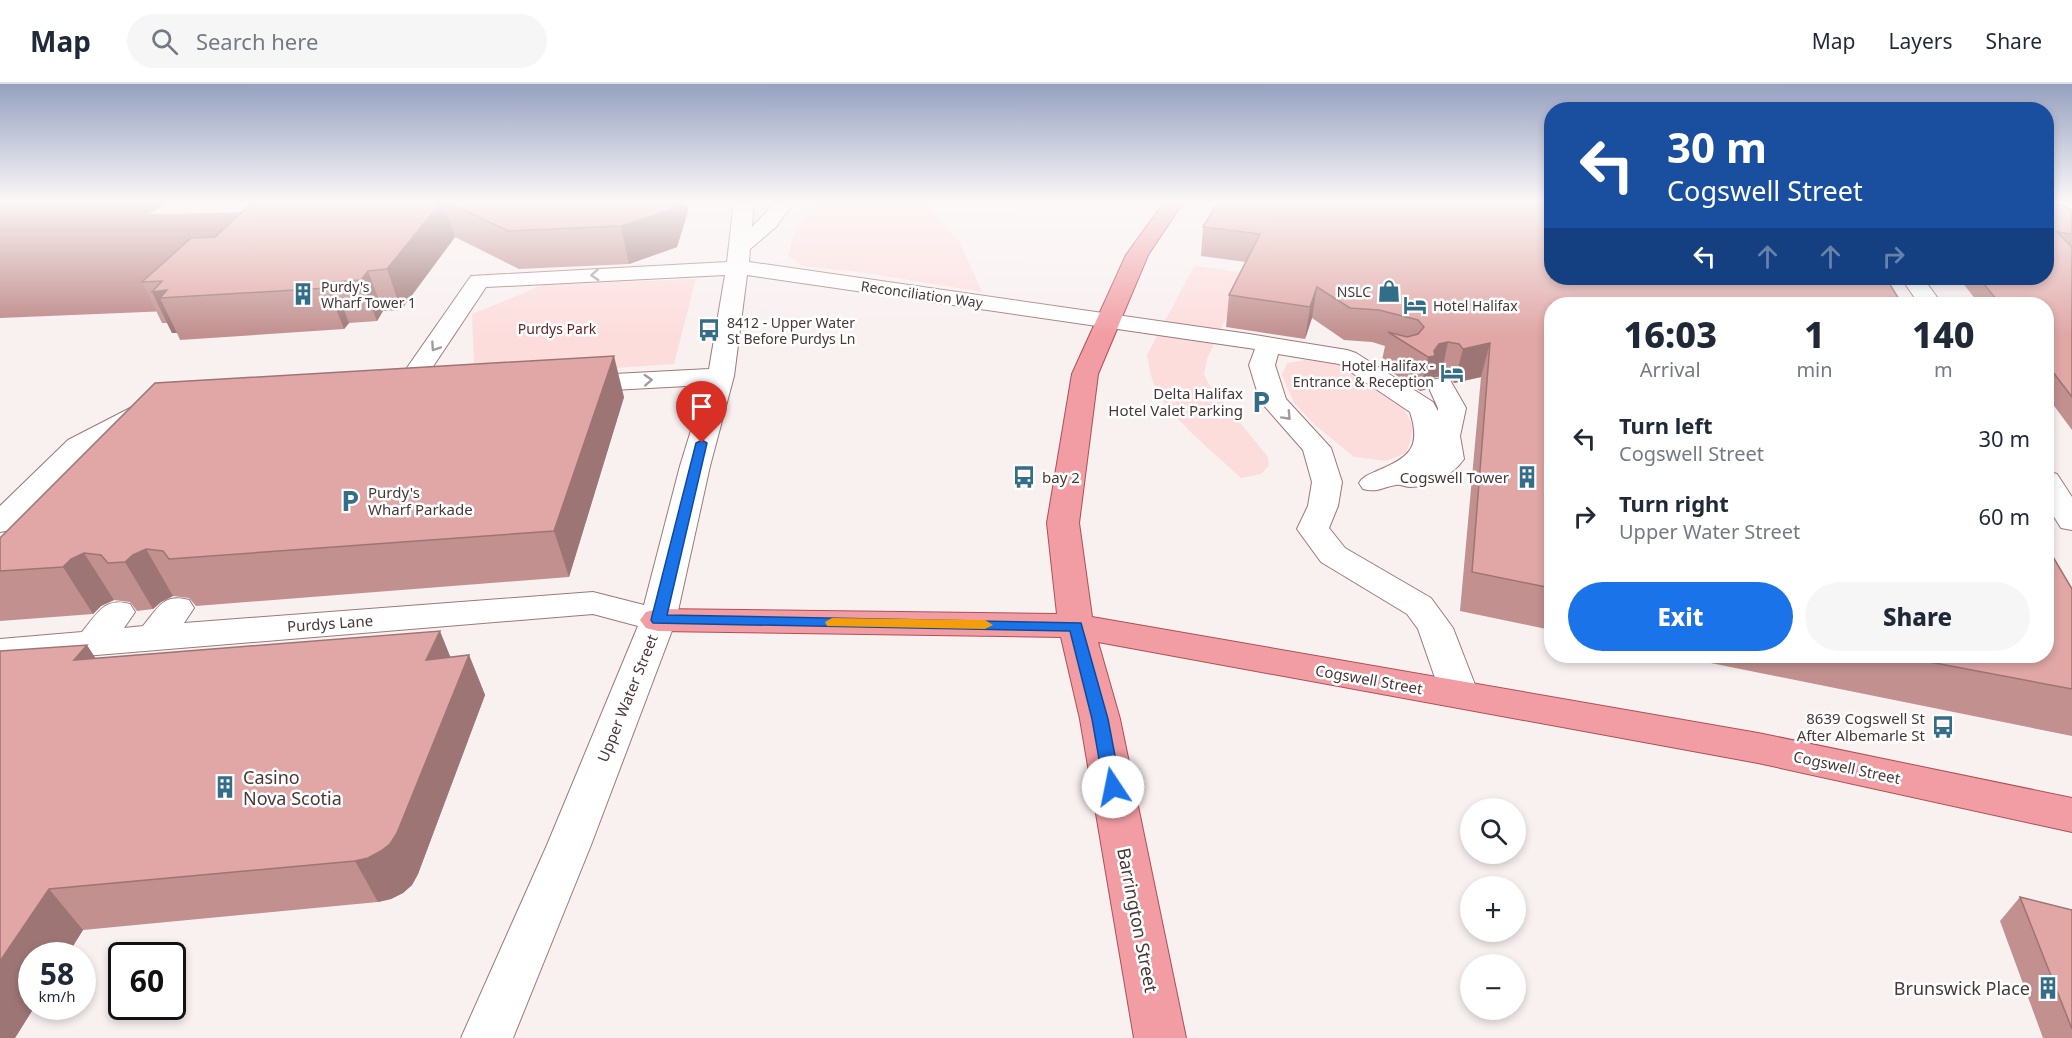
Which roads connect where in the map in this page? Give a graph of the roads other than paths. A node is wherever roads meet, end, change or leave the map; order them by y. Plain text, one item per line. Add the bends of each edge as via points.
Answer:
1 (740, 246) edge
2 (749, 246) edge
3 (1144, 246) edge
4 (739, 257) junction
5 (1108, 321) junction
6 (1269, 345) junction
7 (1391, 357) dead end
8 (721, 376) junction
9 (556, 385) edge
10 (1441, 386) dead end
11 (437, 393) edge
12 (169, 404) edge
13 (2054, 493) edge
14 (2072, 521) edge
15 (0, 524) edge
16 (177, 608) dead end
17 (118, 612) dead end
18 (658, 620) junction
19 (1076, 626) junction
20 (154, 637) junction
21 (93, 642) junction
22 (0, 651) edge
23 (1460, 695) junction
24 (2072, 815) edge
25 (487, 1038) edge
26 (1160, 1038) edge

1 - 4 street, Upper Water Street
2 - 4 street
3 - 5 main road, Barrington Street
4 - 5 street, Reconciliation Way
4 - 8 street, Upper Water Street
4 -> 11 street via 479,281 390,395
5 - 6 street, Reconciliation Way
5 - 19 main road, Barrington Street via 1084,374 1063,523
6 - 7 street via 1359,350
6 - 10 street via 1347,358 1423,408 1430,434 1426,453 1410,467 1374,483 1425,476 1449,459 1446,436 1452,408
6 -> 23 street via 1263,364 1273,401 1317,448 1327,482 1313,530 1333,555 1419,606 1435,628
9 -> 8 street
8 - 18 street, Upper Water Street
12 - 15 street via 158,404 78,446
13 - 14 street
16 - 20 street
17 - 21 street
18 - 19 main road, Cogswell Street
18 - 20 street, Purdys Lane via 593,603
18 - 25 street, Upper Water Street
19 - 23 main road, Cogswell Street
19 - 26 main road, Barrington Street via 1100,719
20 - 21 street, Purdys Lane
21 - 22 street, Purdys Lane
23 - 24 main road, Cogswell Street via 1758,748

